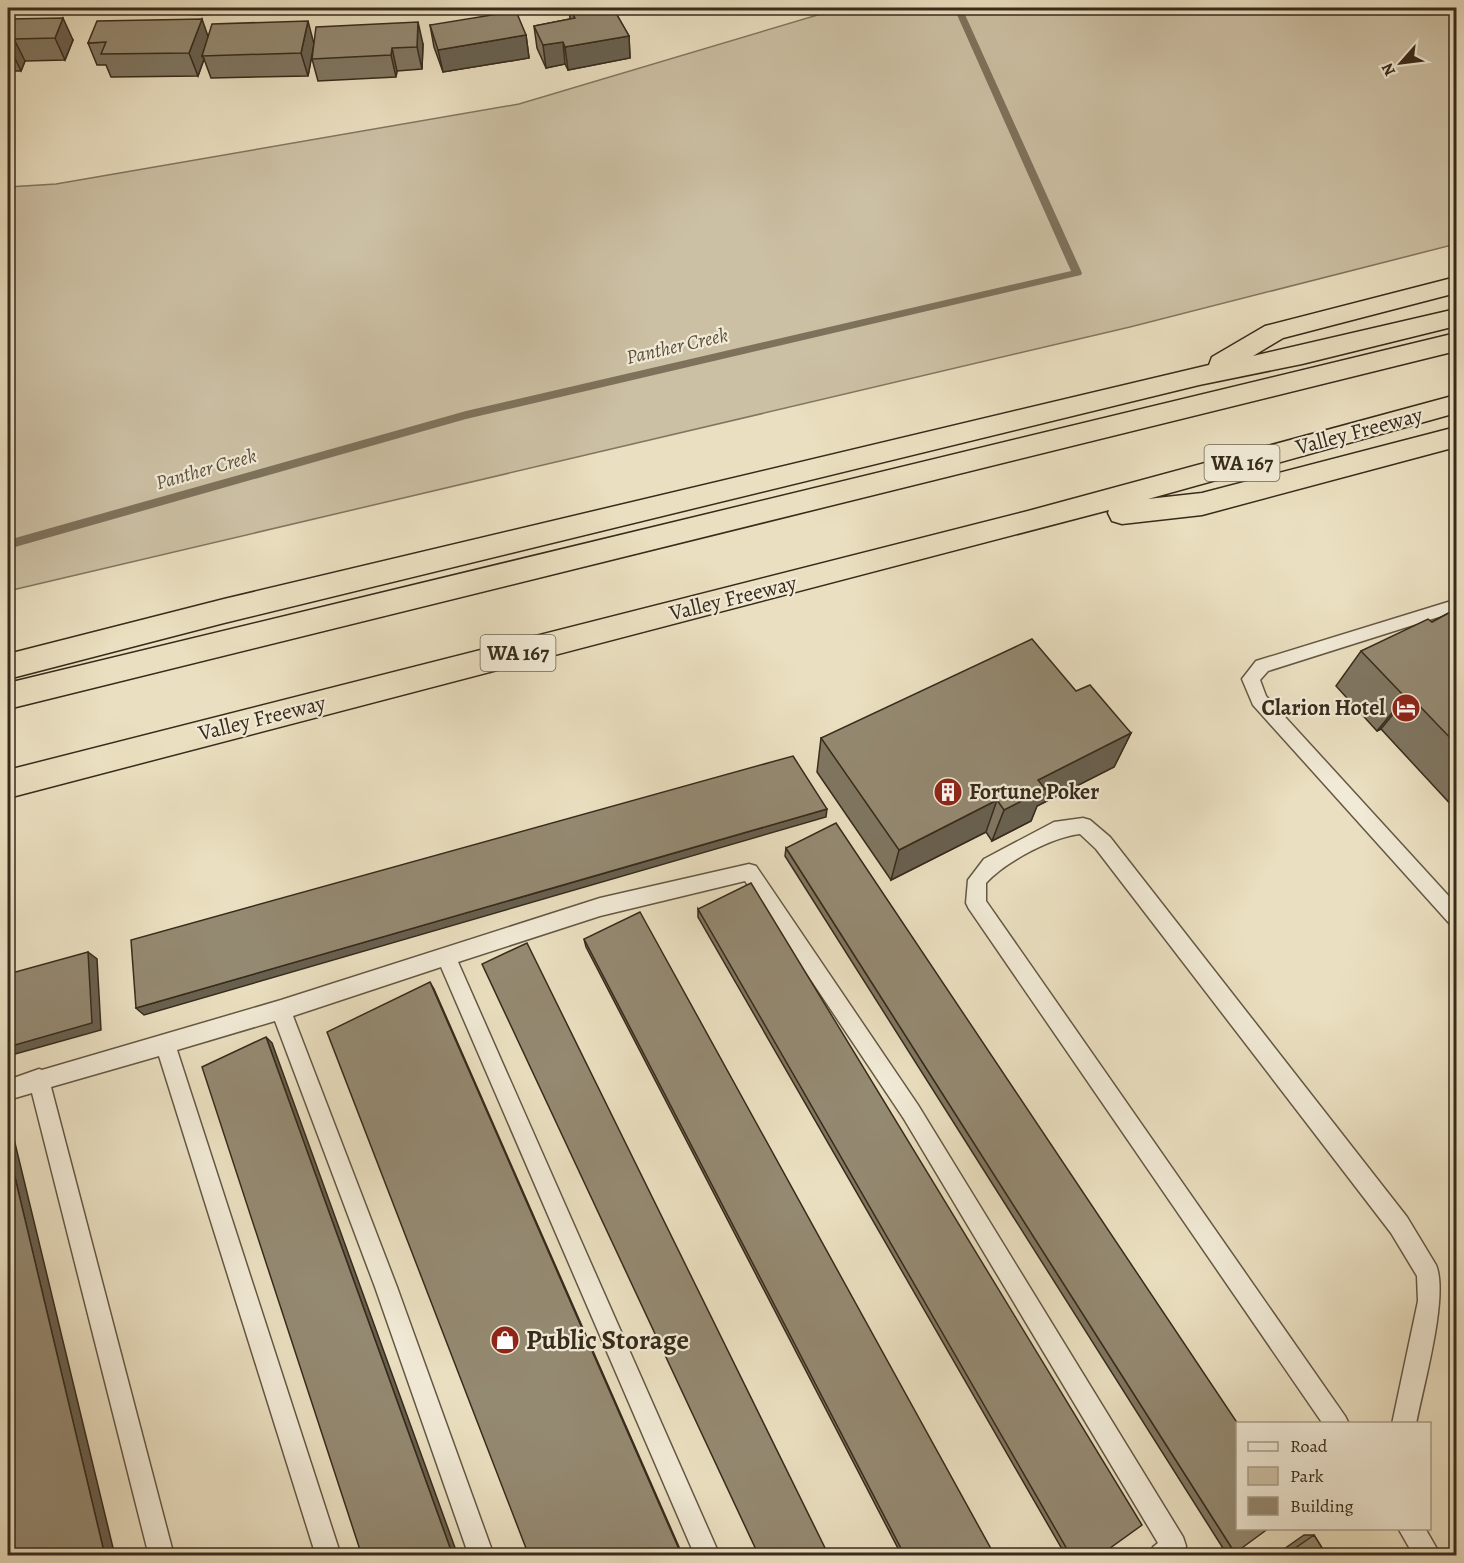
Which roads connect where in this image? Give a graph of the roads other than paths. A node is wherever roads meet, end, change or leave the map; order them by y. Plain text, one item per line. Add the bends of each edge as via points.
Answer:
1 (188, 8) edge
2 (196, 8) edge
3 (211, 8) edge
4 (1456, 285) edge
5 (1456, 318) edge
6 (1456, 342) edge
7 (1199, 375) junction
8 (1456, 404) edge
9 (1456, 437) edge
10 (1028, 522) junction
11 (1456, 609) edge
12 (8, 667) edge
13 (8, 696) edge
14 (8, 784) edge
15 (1456, 917) edge
16 (447, 958) junction
17 (281, 1010) junction
18 (165, 1043) junction
19 (39, 1078) junction
20 (8, 1090) edge
21 (1336, 1422) edge
22 (1404, 1422) edge
23 (1411, 1530) edge
24 (162, 1556) edge
25 (329, 1556) edge
26 (482, 1556) edge
27 (708, 1556) edge
28 (1162, 1556) edge
29 (1429, 1556) edge

1 - 2 street
2 - 3 street
4 - 7 highway via 1274,332
5 - 7 highway
6 - 13 highway
7 - 12 highway via 236,608
8 - 10 highway, Valley Freeway / WA 167
9 - 10 highway via 1202,504
10 - 14 highway, Valley Freeway / WA 167
11 - 15 lane via 1448,608 1262,666 1251,679 1259,700
16 - 17 lane
16 - 27 lane
16 - 28 lane via 600,907 749,872 911,1112 1136,1481 1174,1546
17 - 18 lane
17 - 26 lane
18 - 19 lane
18 - 25 lane
19 - 20 lane
19 - 24 lane
21 - 22 lane via 976,903 977,880 991,866 1060,828 1083,826 1103,843 1399,1225 1428,1273 1429,1300
23 - 29 lane

